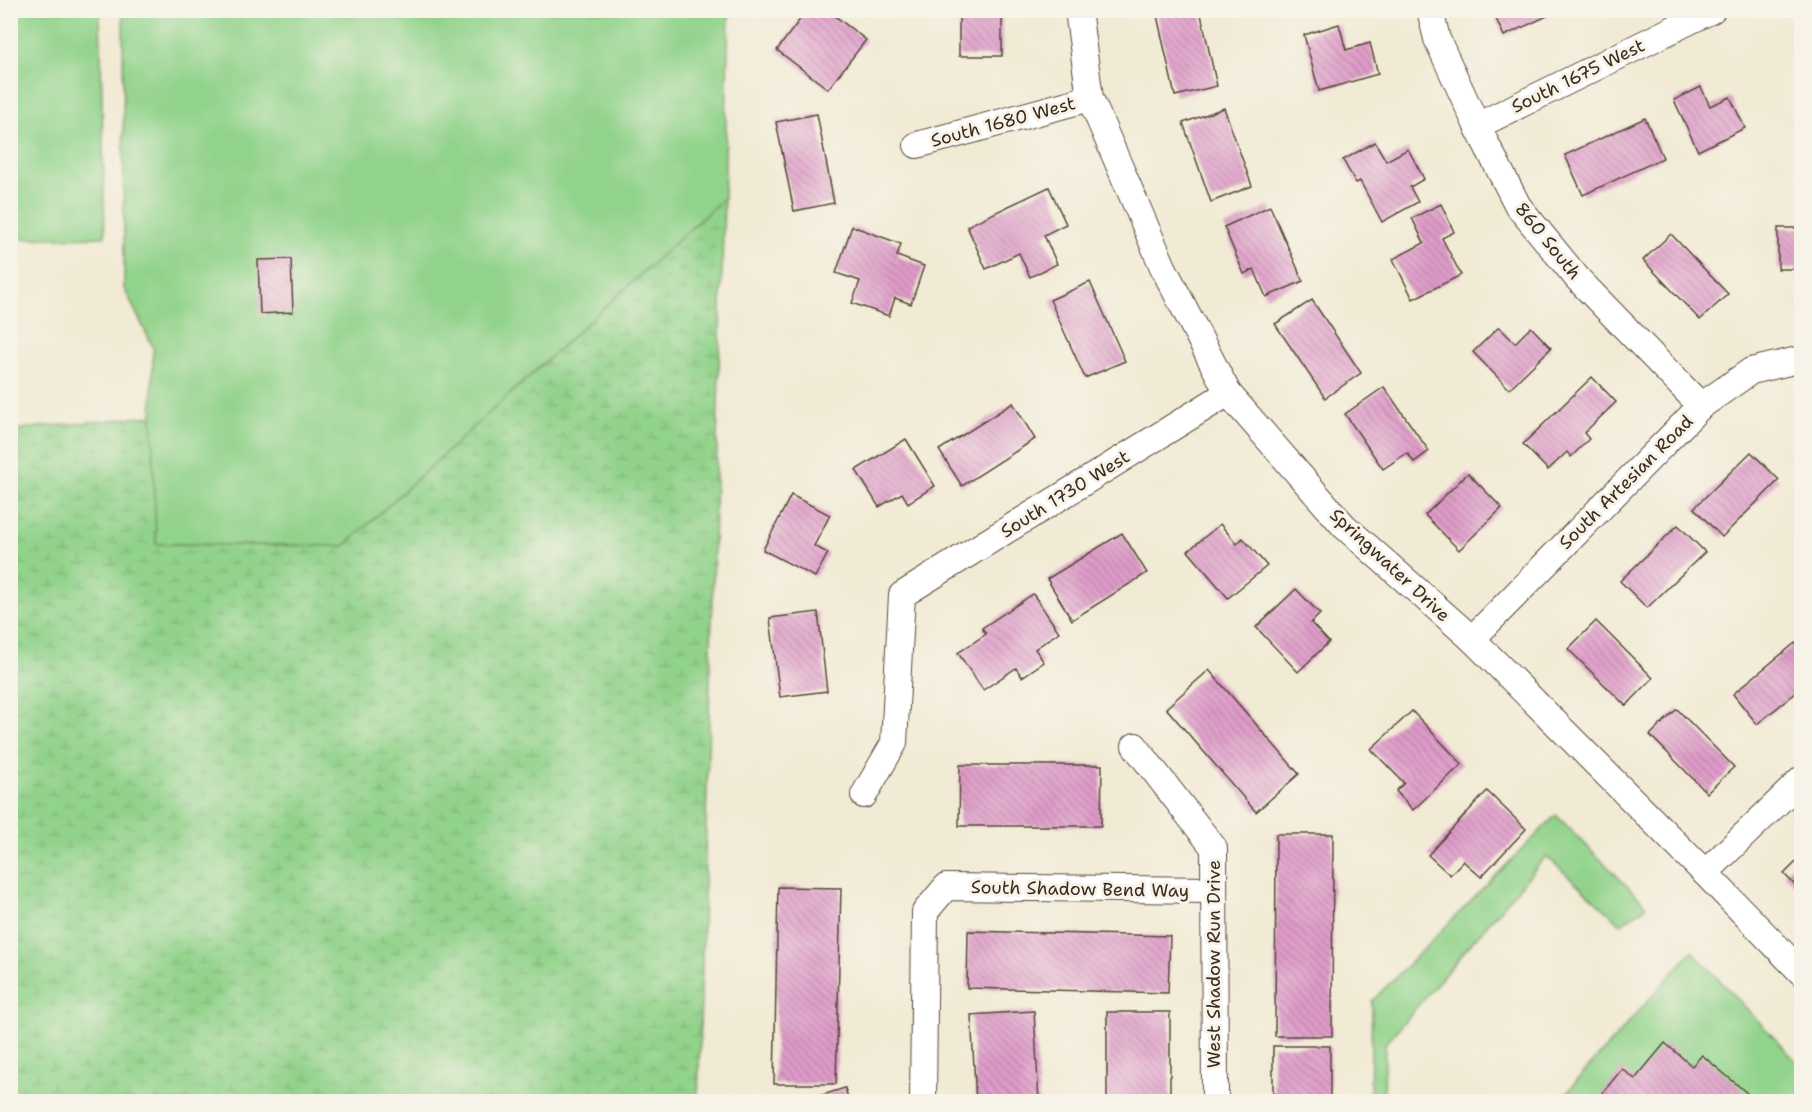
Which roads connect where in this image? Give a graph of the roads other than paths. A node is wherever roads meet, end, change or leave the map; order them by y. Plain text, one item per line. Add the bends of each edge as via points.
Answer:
1 (1077, 10) edge
2 (1430, 10) edge
3 (1712, 10) edge
4 (1090, 98) junction
5 (1477, 126) junction
6 (917, 145) dead end
7 (1802, 359) edge
8 (1228, 393) junction
9 (1701, 406) junction
10 (1472, 639) junction
11 (1135, 746) dead end
12 (1802, 779) edge
13 (864, 795) dead end
14 (1705, 873) junction
15 (1214, 891) junction
16 (1802, 973) edge
17 (923, 1101) edge
18 (1215, 1101) edge

1 - 4 street, Springwater Drive
2 - 5 street, 860 South via 1437,39
3 - 5 street, South 1675 West
4 - 6 street, South 1680 West
4 - 8 street, Springwater Drive via 1162,267
5 - 9 street, 860 South via 1518,206 1578,279
7 - 9 street, South Artesian Road via 1751,371
8 - 10 street, Springwater Drive via 1344,526
8 - 13 street, South 1730 West via 902,595 894,742
9 - 10 street, South Artesian Road
10 - 14 street, Springwater Drive
11 - 15 street, West Shadow Run Drive via 1214,848
12 - 14 street
14 - 16 street, Springwater Drive
15 - 17 street, South Shadow Bend Way via 946,887 925,912
15 - 18 street, West Shadow Run Drive

